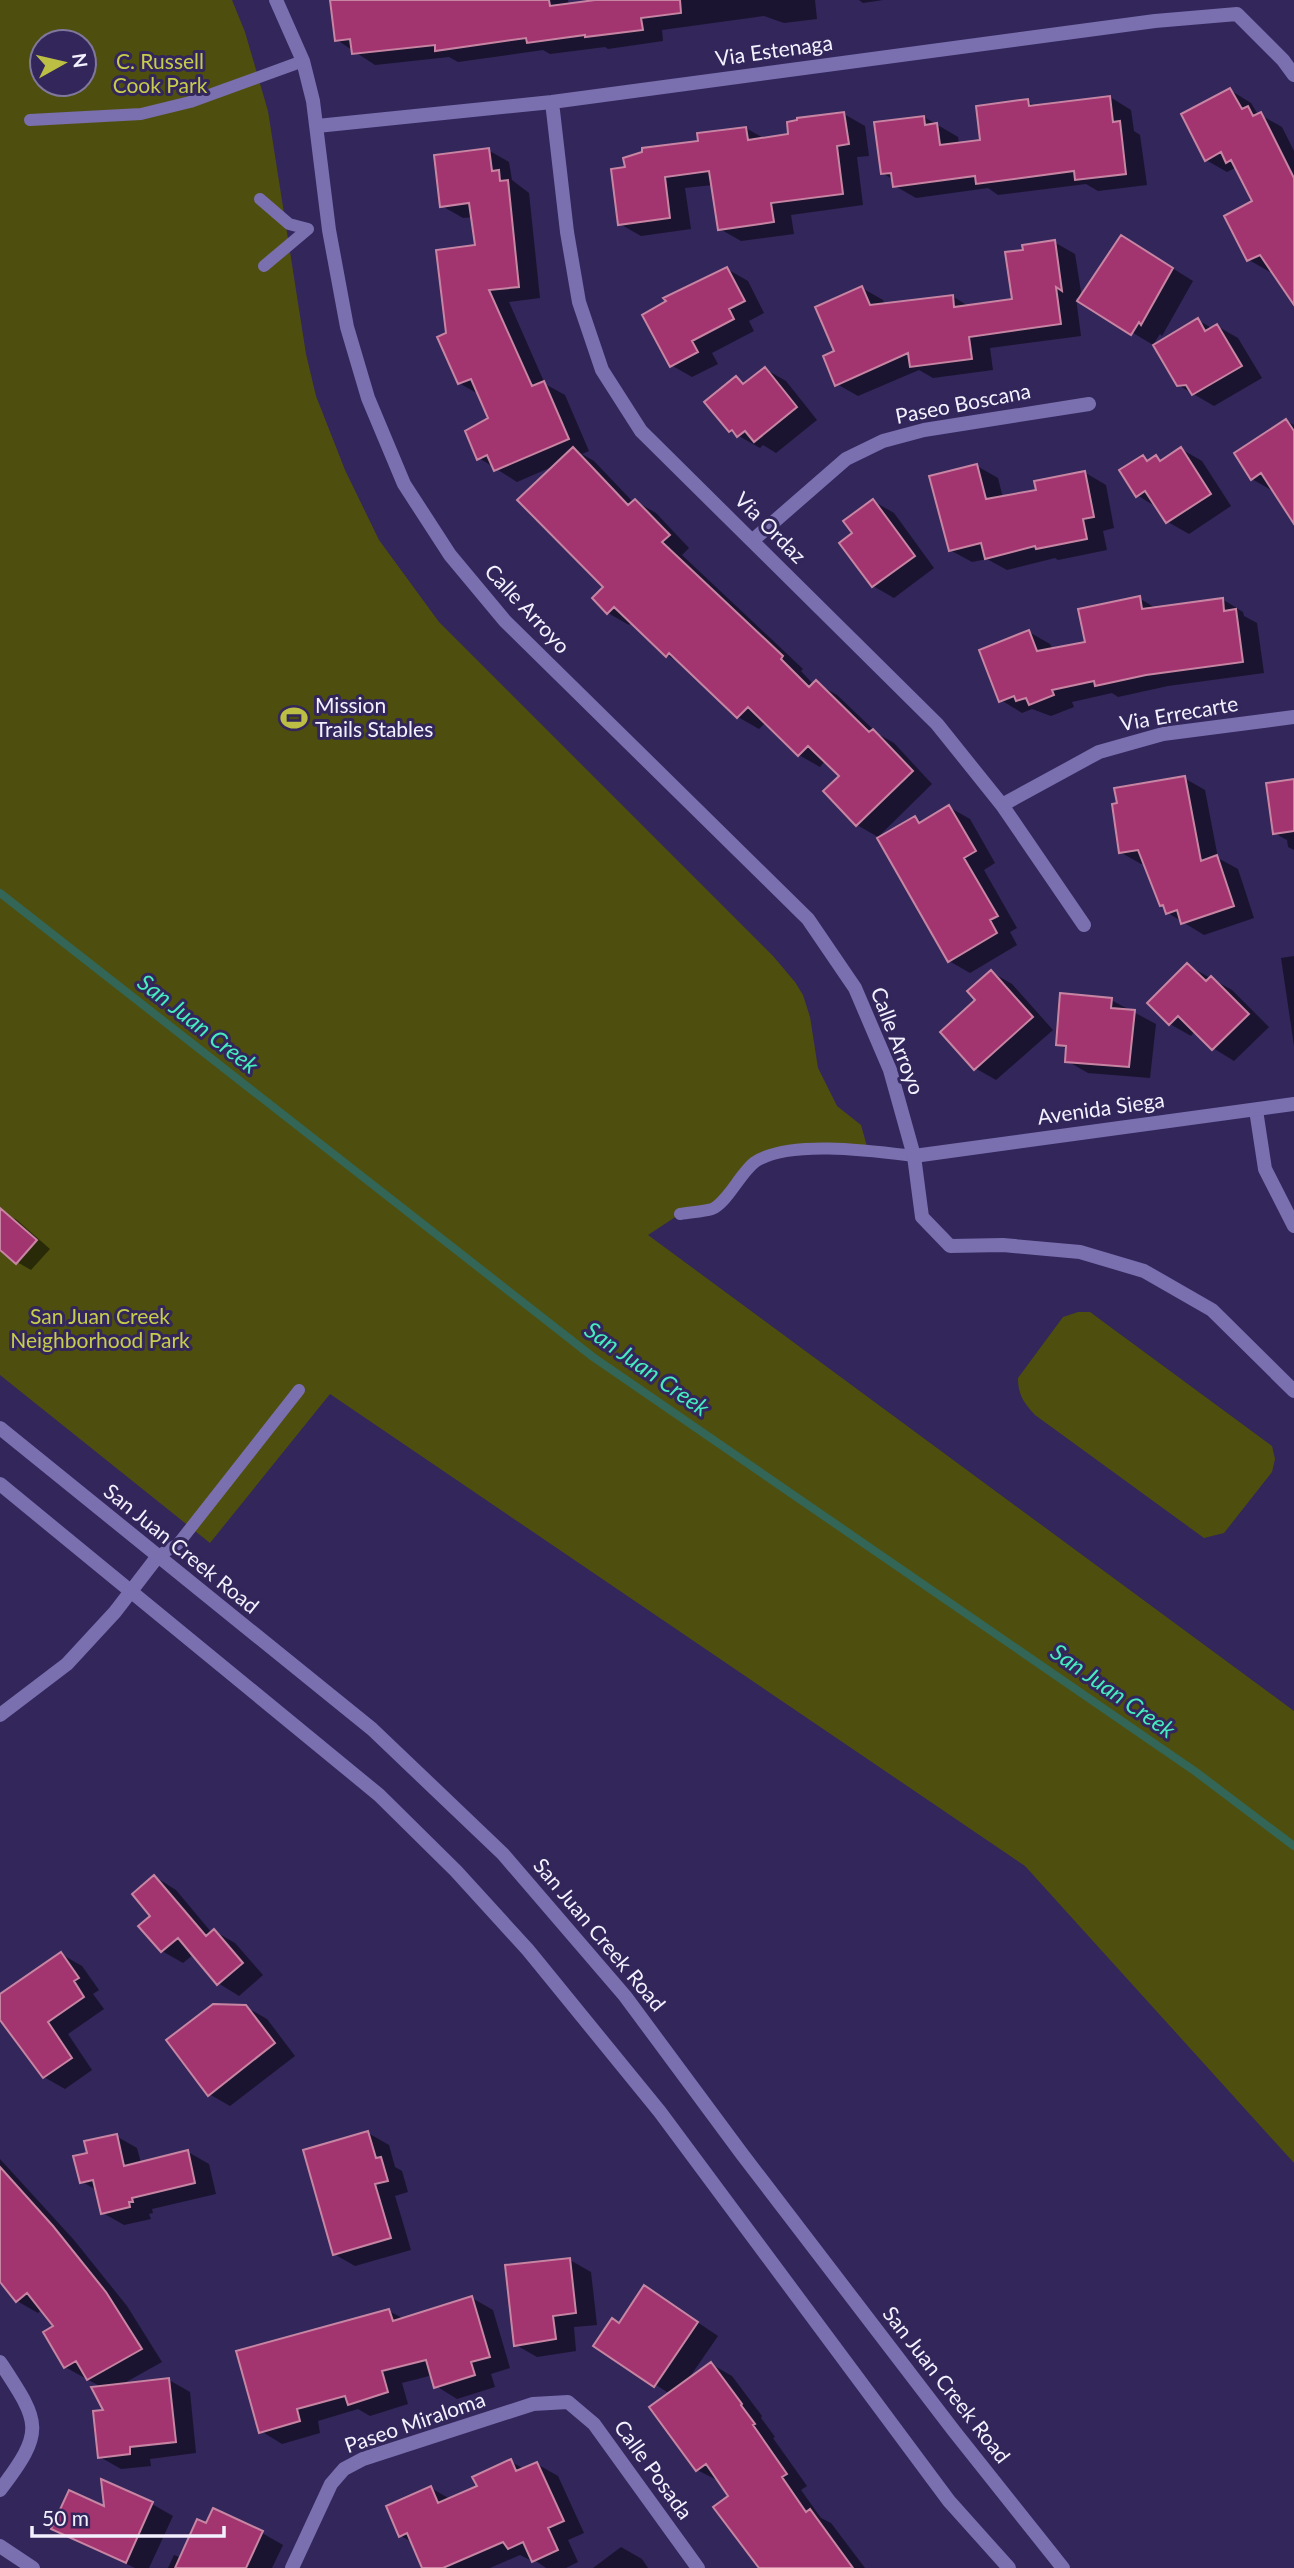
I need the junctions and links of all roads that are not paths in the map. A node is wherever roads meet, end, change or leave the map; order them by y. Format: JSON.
{"nodes":[{"id":1,"x":276,"y":0,"type":"edge"},
{"id":2,"x":303,"y":61,"type":"junction"},
{"id":3,"x":1294,"y":75,"type":"edge"},
{"id":4,"x":552,"y":102,"type":"junction"},
{"id":5,"x":30,"y":120,"type":"dead end"},
{"id":6,"x":317,"y":127,"type":"junction"},
{"id":7,"x":260,"y":199,"type":"dead end"},
{"id":8,"x":308,"y":229,"type":"junction"},
{"id":9,"x":329,"y":230,"type":"junction"},
{"id":10,"x":264,"y":266,"type":"dead end"},
{"id":11,"x":1089,"y":404,"type":"dead end"},
{"id":12,"x":753,"y":540,"type":"junction"},
{"id":13,"x":1294,"y":717,"type":"edge"},
{"id":14,"x":1002,"y":805,"type":"junction"},
{"id":15,"x":1084,"y":926,"type":"dead end"},
{"id":16,"x":1294,"y":1104,"type":"edge"},
{"id":17,"x":1256,"y":1110,"type":"junction"},
{"id":18,"x":914,"y":1156,"type":"junction"},
{"id":19,"x":680,"y":1214,"type":"dead end"},
{"id":20,"x":1294,"y":1226,"type":"edge"},
{"id":21,"x":299,"y":1390,"type":"dead end"},
{"id":22,"x":1294,"y":1391,"type":"edge"},
{"id":23,"x":0,"y":1428,"type":"edge"},
{"id":24,"x":0,"y":1484,"type":"edge"},
{"id":25,"x":158,"y":1556,"type":"junction"},
{"id":26,"x":131,"y":1589,"type":"junction"},
{"id":27,"x":0,"y":1715,"type":"edge"},
{"id":28,"x":0,"y":2362,"type":"edge"},
{"id":29,"x":568,"y":2402,"type":"joint"},
{"id":30,"x":0,"y":2490,"type":"edge"},
{"id":31,"x":0,"y":2546,"type":"edge"},
{"id":32,"x":33,"y":2568,"type":"edge"},
{"id":33,"x":292,"y":2568,"type":"edge"},
{"id":34,"x":698,"y":2568,"type":"edge"},
{"id":35,"x":1009,"y":2568,"type":"edge"},
{"id":36,"x":1063,"y":2568,"type":"edge"}],
"edges":[{"from":1,"to":2,"type":"street","name":"Calle Arroyo"},
{"from":2,"to":5,"type":"lane"},
{"from":2,"to":6,"type":"street","name":"Calle Arroyo"},
{"from":3,"to":4,"type":"street","name":"Via Estenaga"},
{"from":4,"to":6,"type":"street","name":"Via Estenaga"},
{"from":4,"to":12,"type":"street","name":"Via Ordaz"},
{"from":6,"to":9,"type":"street","name":"Calle Arroyo"},
{"from":7,"to":8,"type":"lane"},
{"from":8,"to":9,"type":"lane"},
{"from":8,"to":10,"type":"lane"},
{"from":9,"to":18,"type":"street","name":"Calle Arroyo"},
{"from":11,"to":12,"type":"street","name":"Paseo Boscana"},
{"from":12,"to":14,"type":"street","name":"Via Ordaz"},
{"from":13,"to":14,"type":"street","name":"Via Errecarte"},
{"from":14,"to":15,"type":"street","name":"Via Ordaz"},
{"from":16,"to":17,"type":"street","name":"Avenida Siega"},
{"from":17,"to":18,"type":"street","name":"Avenida Siega"},
{"from":17,"to":20,"type":"street"},
{"from":18,"to":19,"type":"lane"},
{"from":18,"to":22,"type":"street","name":"Calle Arroyo"},
{"from":21,"to":25,"type":"lane"},
{"from":23,"to":25,"type":"street","name":"San Juan Creek Road"},
{"from":24,"to":26,"type":"street"},
{"from":25,"to":26,"type":"street"},
{"from":25,"to":36,"type":"street","name":"San Juan Creek Road"},
{"from":26,"to":27,"type":"street"},
{"from":26,"to":35,"type":"street"},
{"from":28,"to":30,"type":"street"},
{"from":29,"to":33,"type":"street","name":"Paseo Miraloma"},
{"from":29,"to":34,"type":"street","name":"Calle Posada"},
{"from":31,"to":32,"type":"street"}]}
